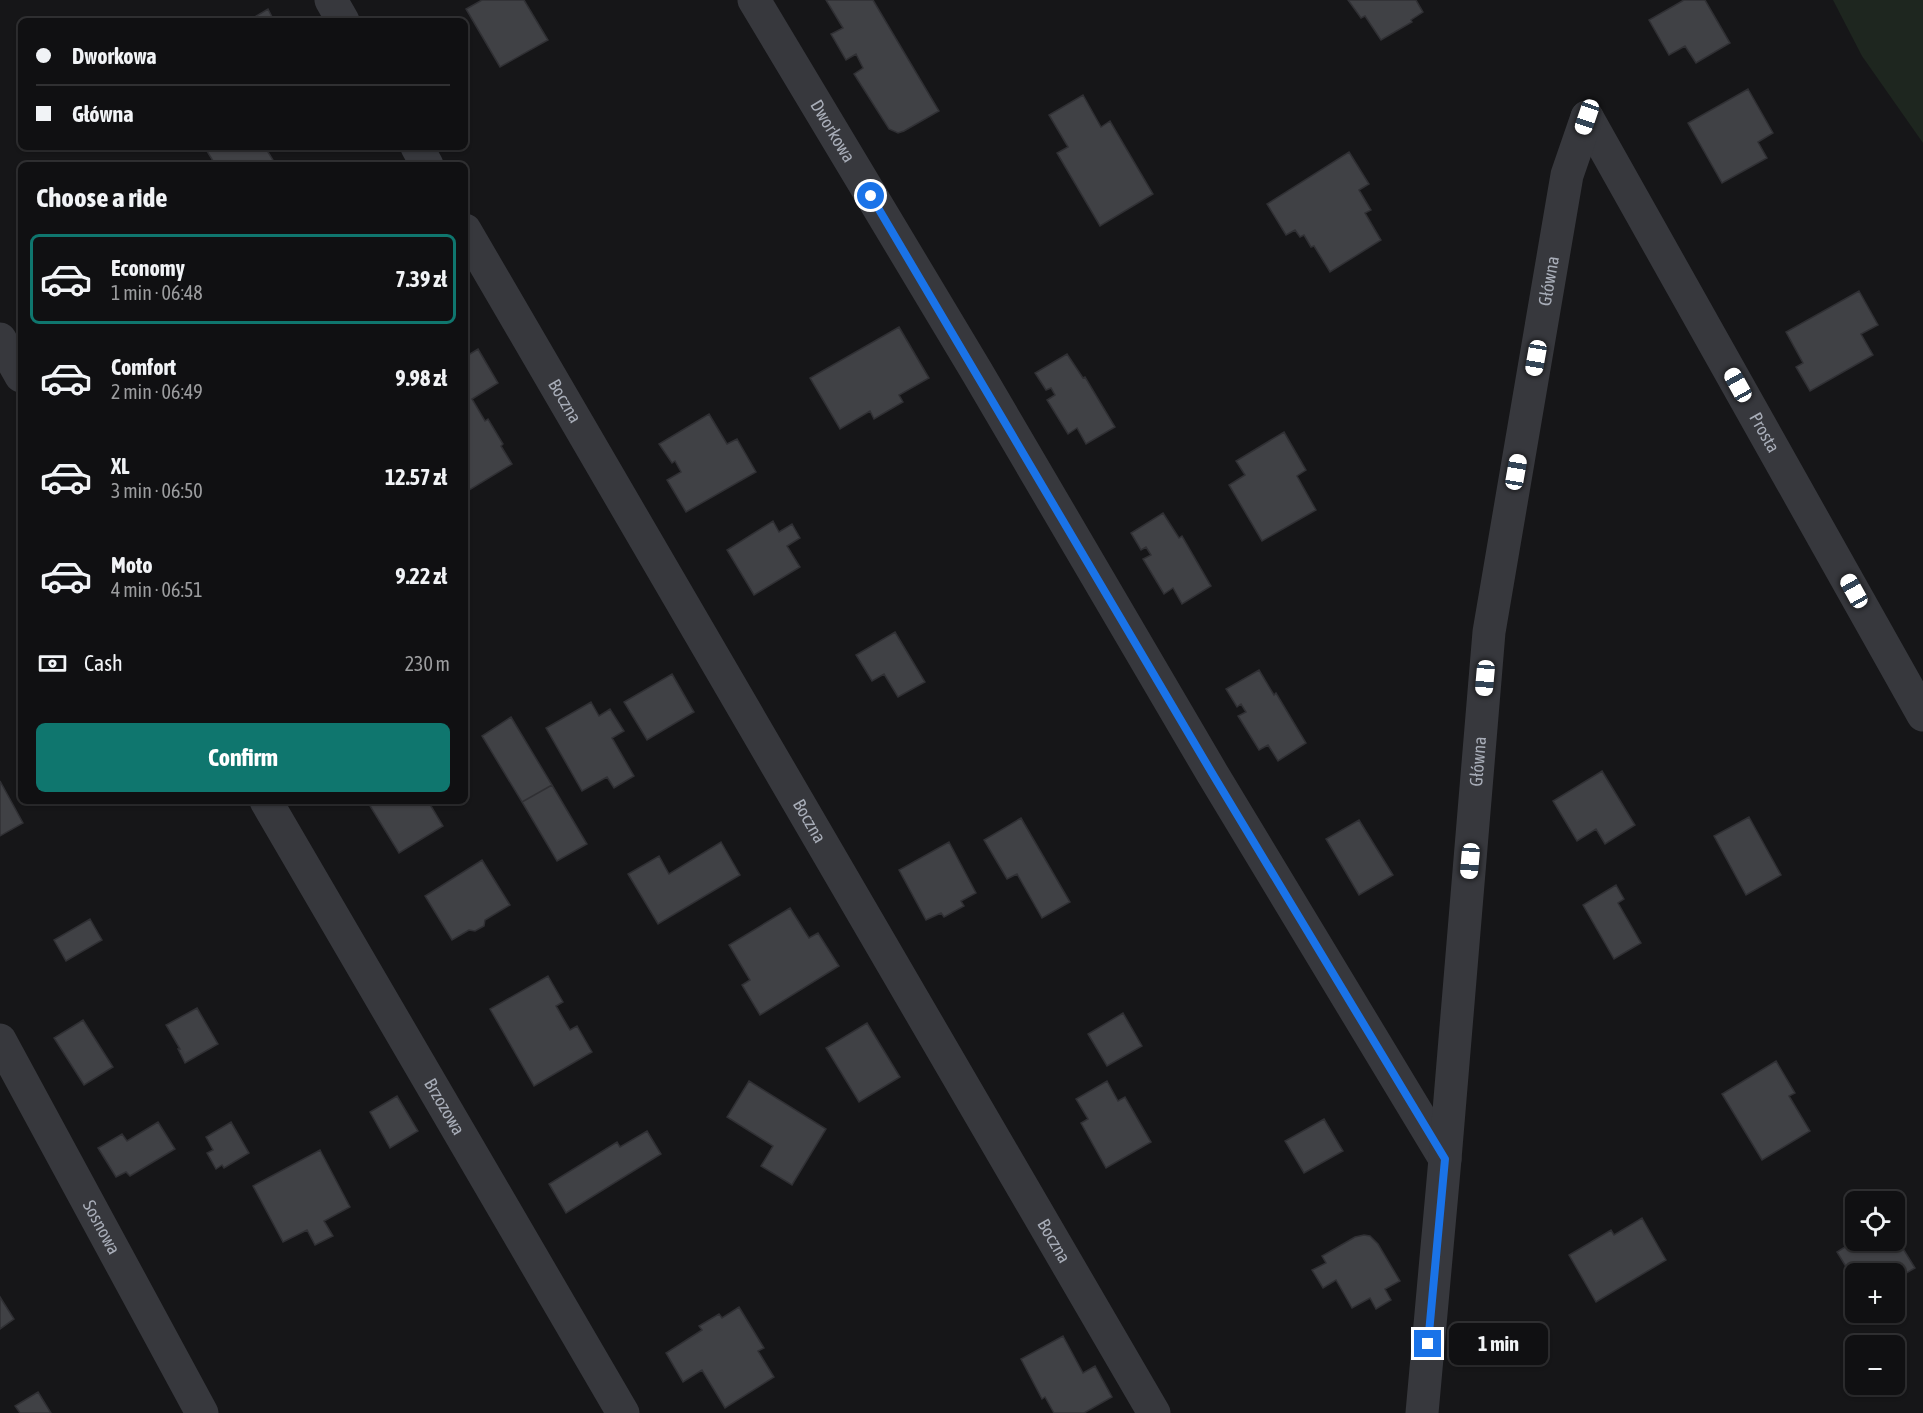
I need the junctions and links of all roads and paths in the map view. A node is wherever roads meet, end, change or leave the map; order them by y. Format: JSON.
{"nodes":[{"id":1,"x":331,"y":0,"type":"edge"},
{"id":2,"x":754,"y":0,"type":"edge"},
{"id":3,"x":341,"y":18,"type":"edge"},
{"id":4,"x":1587,"y":117,"type":"joint"},
{"id":5,"x":468,"y":235,"type":"edge"},
{"id":6,"x":0,"y":339,"type":"edge"},
{"id":7,"x":18,"y":370,"type":"edge"},
{"id":8,"x":1923,"y":715,"type":"edge"},
{"id":9,"x":268,"y":804,"type":"edge"},
{"id":10,"x":0,"y":1040,"type":"edge"},
{"id":11,"x":1445,"y":1159,"type":"junction"},
{"id":12,"x":202,"y":1413,"type":"edge"},
{"id":13,"x":623,"y":1413,"type":"edge"},
{"id":14,"x":1154,"y":1413,"type":"edge"},
{"id":15,"x":1422,"y":1413,"type":"edge"}],
"edges":[{"from":1,"to":3,"type":"street"},
{"from":2,"to":11,"type":"street","name":"Dworkowa"},
{"from":4,"to":8,"type":"street","name":"Prosta"},
{"from":4,"to":11,"type":"street","name":"Główna"},
{"from":5,"to":14,"type":"street","name":"Boczna"},
{"from":6,"to":7,"type":"street"},
{"from":9,"to":13,"type":"street","name":"Brzozowa"},
{"from":10,"to":12,"type":"street","name":"Sosnowa"},
{"from":11,"to":15,"type":"street","name":"Główna"}]}
